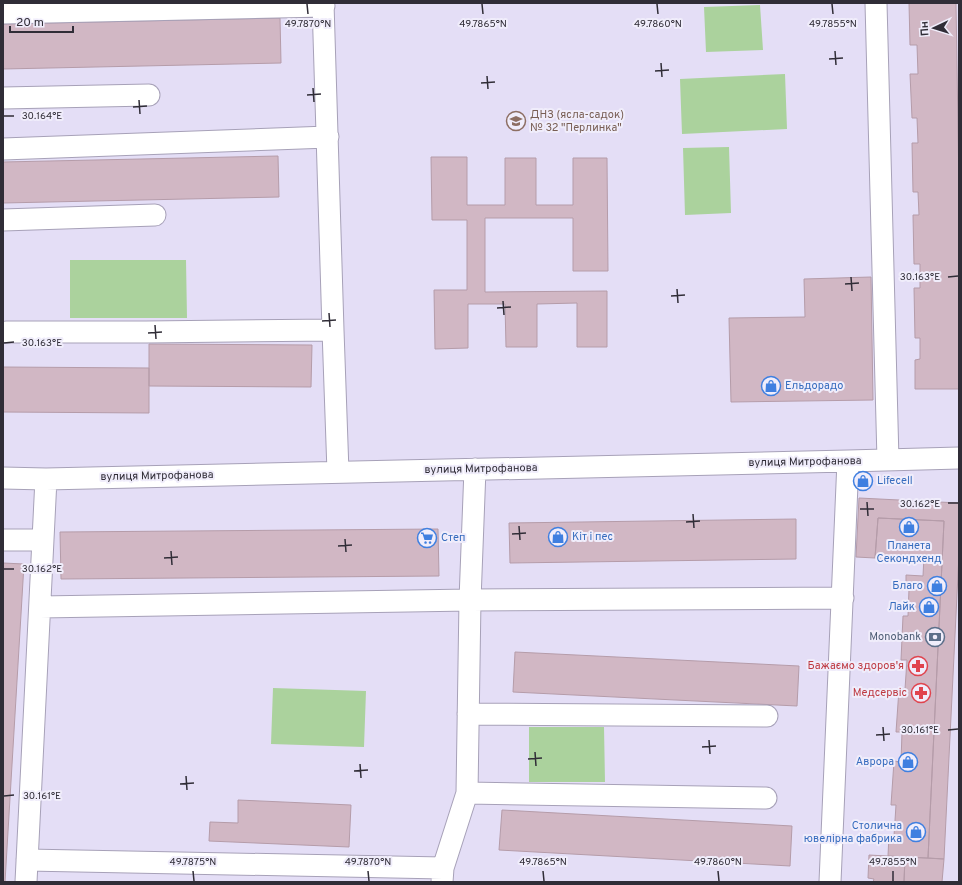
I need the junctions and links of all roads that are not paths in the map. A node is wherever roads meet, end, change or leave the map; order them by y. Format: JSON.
{"nodes":[{"id":1,"x":876,"y":3,"type":"edge"},
{"id":2,"x":324,"y":4,"type":"edge"},
{"id":3,"x":124,"y":7,"type":"edge"},
{"id":4,"x":3,"y":13,"type":"edge"},
{"id":5,"x":149,"y":95,"type":"dead end"},
{"id":6,"x":3,"y":98,"type":"edge"},
{"id":7,"x":328,"y":137,"type":"junction"},
{"id":8,"x":3,"y":149,"type":"edge"},
{"id":9,"x":154,"y":215,"type":"dead end"},
{"id":10,"x":3,"y":220,"type":"edge"},
{"id":11,"x":333,"y":330,"type":"junction"},
{"id":12,"x":6,"y":332,"type":"dead end"},
{"id":13,"x":959,"y":458,"type":"edge"},
{"id":14,"x":888,"y":460,"type":"junction"},
{"id":15,"x":848,"y":461,"type":"junction"},
{"id":16,"x":475,"y":469,"type":"junction"},
{"id":17,"x":338,"y":472,"type":"junction"},
{"id":18,"x":3,"y":478,"type":"edge"},
{"id":19,"x":46,"y":479,"type":"junction"},
{"id":20,"x":3,"y":540,"type":"edge"},
{"id":21,"x":43,"y":540,"type":"junction"},
{"id":22,"x":843,"y":598,"type":"junction"},
{"id":23,"x":470,"y":600,"type":"junction"},
{"id":24,"x":40,"y":607,"type":"junction"},
{"id":25,"x":468,"y":714,"type":"junction"},
{"id":26,"x":767,"y":716,"type":"dead end"},
{"id":27,"x":467,"y":793,"type":"junction"},
{"id":28,"x":766,"y":798,"type":"dead end"},
{"id":29,"x":27,"y":860,"type":"junction"},
{"id":30,"x":443,"y":875,"type":"edge"},
{"id":31,"x":26,"y":882,"type":"edge"},
{"id":32,"x":831,"y":882,"type":"edge"}],
"edges":[{"from":1,"to":14,"type":"street"},
{"from":2,"to":3,"type":"street"},
{"from":2,"to":7,"type":"street"},
{"from":3,"to":4,"type":"street"},
{"from":5,"to":6,"type":"street"},
{"from":7,"to":8,"type":"street"},
{"from":7,"to":11,"type":"street"},
{"from":9,"to":10,"type":"street"},
{"from":11,"to":12,"type":"street"},
{"from":11,"to":17,"type":"street"},
{"from":13,"to":14,"type":"street","name":"вулиця Митрофанова"},
{"from":14,"to":15,"type":"street","name":"вулиця Митрофанова"},
{"from":15,"to":16,"type":"street","name":"вулиця Митрофанова"},
{"from":15,"to":22,"type":"street"},
{"from":16,"to":17,"type":"street","name":"вулиця Митрофанова"},
{"from":16,"to":23,"type":"street"},
{"from":17,"to":19,"type":"street","name":"вулиця Митрофанова"},
{"from":18,"to":19,"type":"street","name":"вулиця Митрофанова"},
{"from":19,"to":21,"type":"street"},
{"from":20,"to":21,"type":"street"},
{"from":21,"to":24,"type":"street"},
{"from":22,"to":23,"type":"street"},
{"from":22,"to":32,"type":"street"},
{"from":23,"to":24,"type":"street"},
{"from":23,"to":25,"type":"street"},
{"from":24,"to":29,"type":"street"},
{"from":25,"to":26,"type":"street"},
{"from":25,"to":27,"type":"street"},
{"from":27,"to":28,"type":"street"},
{"from":27,"to":30,"type":"street"},
{"from":29,"to":30,"type":"street"},
{"from":29,"to":31,"type":"street"}]}
